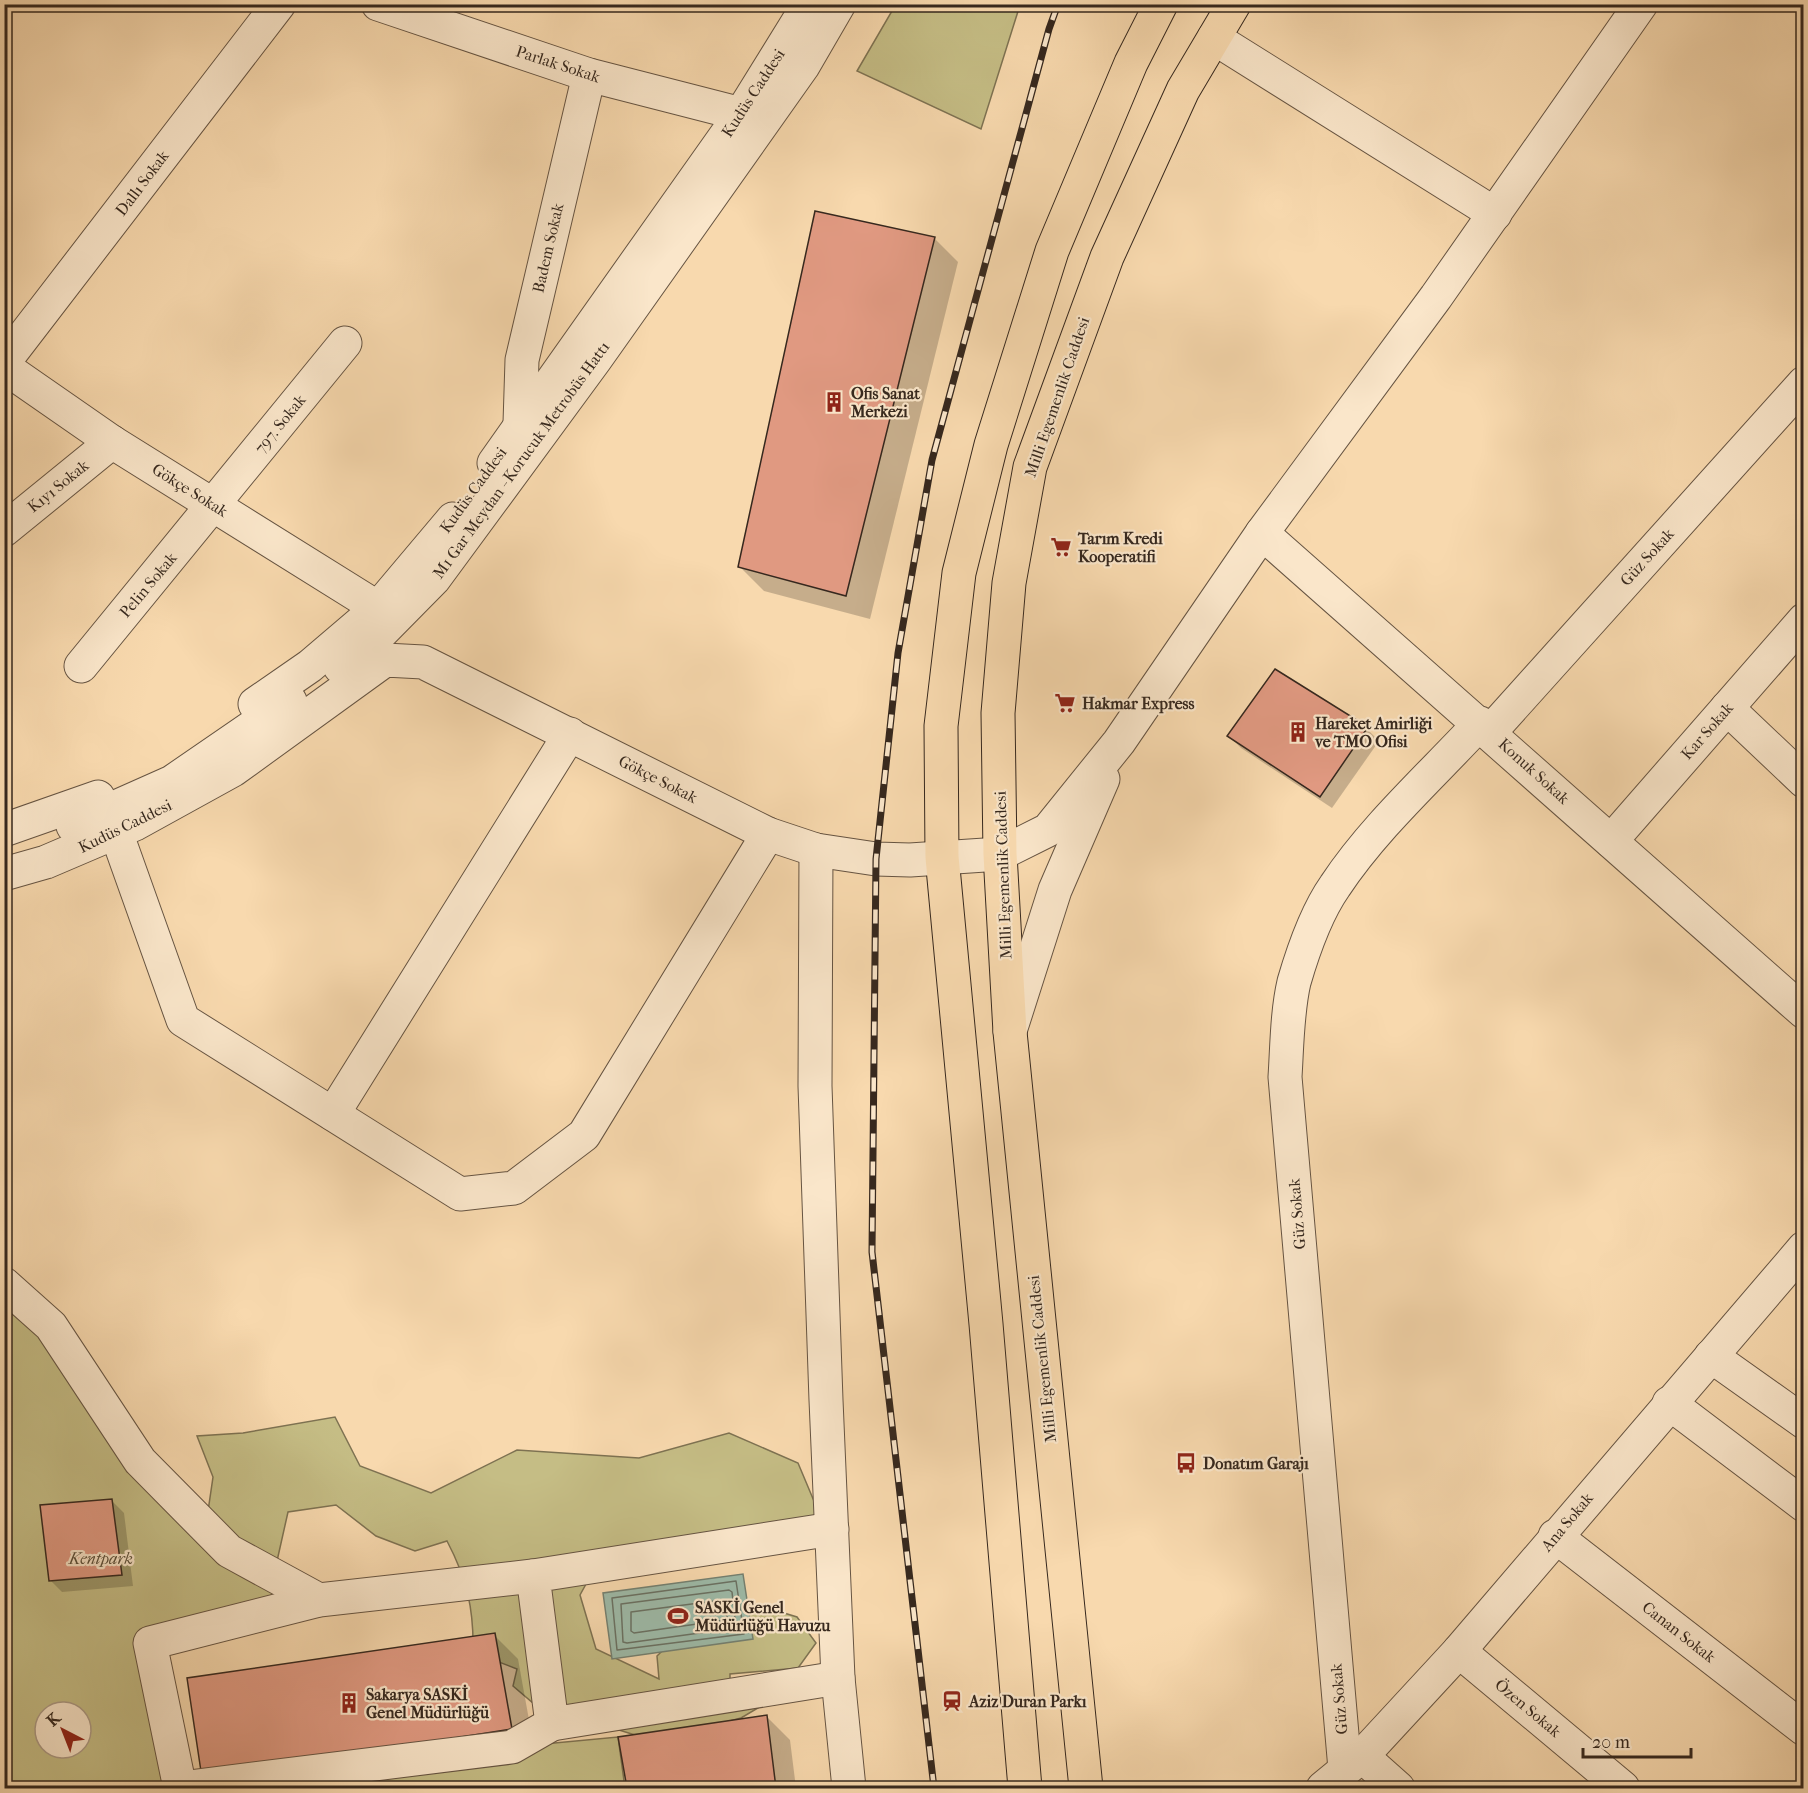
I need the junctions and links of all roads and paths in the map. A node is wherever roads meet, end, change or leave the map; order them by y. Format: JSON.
{"nodes":[{"id":1,"x":279,"y":4,"type":"edge"},
{"id":2,"x":378,"y":4,"type":"edge"},
{"id":3,"x":808,"y":4,"type":"edge"},
{"id":4,"x":839,"y":4,"type":"edge"},
{"id":5,"x":1161,"y":4,"type":"edge"},
{"id":6,"x":1234,"y":4,"type":"edge"},
{"id":7,"x":1641,"y":4,"type":"edge"},
{"id":8,"x":452,"y":15,"type":"edge"},
{"id":9,"x":1214,"y":38,"type":"junction"},
{"id":10,"x":589,"y":75,"type":"junction"},
{"id":11,"x":741,"y":114,"type":"junction"},
{"id":12,"x":1495,"y":214,"type":"junction"},
{"id":13,"x":345,"y":343,"type":"dead end"},
{"id":14,"x":4,"y":362,"type":"edge"},
{"id":15,"x":4,"y":367,"type":"edge"},
{"id":16,"x":1803,"y":383,"type":"edge"},
{"id":17,"x":520,"y":423,"type":"junction"},
{"id":18,"x":112,"y":442,"type":"junction"},
{"id":19,"x":214,"y":505,"type":"junction"},
{"id":20,"x":4,"y":530,"type":"edge"},
{"id":21,"x":1263,"y":533,"type":"junction"},
{"id":22,"x":378,"y":608,"type":"junction"},
{"id":23,"x":1803,"y":620,"type":"edge"},
{"id":24,"x":385,"y":660,"type":"joint"},
{"id":25,"x":81,"y":666,"type":"dead end"},
{"id":26,"x":1727,"y":708,"type":"junction"},
{"id":27,"x":1485,"y":728,"type":"junction"},
{"id":28,"x":570,"y":734,"type":"junction"},
{"id":29,"x":1119,"y":742,"type":"junction"},
{"id":30,"x":1803,"y":780,"type":"edge"},
{"id":31,"x":4,"y":830,"type":"edge"},
{"id":32,"x":116,"y":832,"type":"junction"},
{"id":33,"x":768,"y":834,"type":"junction"},
{"id":34,"x":1611,"y":841,"type":"junction"},
{"id":35,"x":816,"y":850,"type":"junction"},
{"id":36,"x":4,"y":854,"type":"edge"},
{"id":37,"x":1000,"y":854,"type":"junction"},
{"id":38,"x":942,"y":857,"type":"junction"},
{"id":39,"x":4,"y":874,"type":"edge"},
{"id":40,"x":1803,"y":1012,"type":"edge"},
{"id":41,"x":1010,"y":1032,"type":"junction"},
{"id":42,"x":333,"y":1114,"type":"junction"},
{"id":43,"x":1803,"y":1248,"type":"edge"},
{"id":44,"x":4,"y":1284,"type":"edge"},
{"id":45,"x":1711,"y":1356,"type":"junction"},
{"id":46,"x":1669,"y":1403,"type":"junction"},
{"id":47,"x":1803,"y":1422,"type":"edge"},
{"id":48,"x":1803,"y":1505,"type":"edge"},
{"id":49,"x":832,"y":1529,"type":"junction"},
{"id":50,"x":1555,"y":1536,"type":"junction"},
{"id":51,"x":533,"y":1576,"type":"junction"},
{"id":52,"x":319,"y":1600,"type":"junction"},
{"id":53,"x":1459,"y":1651,"type":"junction"},
{"id":54,"x":838,"y":1678,"type":"junction"},
{"id":55,"x":552,"y":1724,"type":"junction"},
{"id":56,"x":1803,"y":1729,"type":"edge"},
{"id":57,"x":1343,"y":1771,"type":"edge"},
{"id":58,"x":181,"y":1788,"type":"edge"},
{"id":59,"x":849,"y":1788,"type":"edge"},
{"id":60,"x":1025,"y":1788,"type":"edge"},
{"id":61,"x":1086,"y":1788,"type":"edge"},
{"id":62,"x":1398,"y":1788,"type":"edge"},
{"id":63,"x":1623,"y":1788,"type":"edge"}],
"edges":[{"from":1,"to":14,"type":"street","name":"Dallı Sokak"},
{"from":2,"to":8,"type":"street","name":"Parlak Sokak"},
{"from":3,"to":11,"type":"street","name":"Kudüs Caddesi"},
{"from":4,"to":36,"type":"street","name":"M1 Gar Meydan - Korucuk Metrobüs Hattı"},
{"from":5,"to":38,"type":"main road"},
{"from":6,"to":9,"type":"main road","name":"Milli Egemenlik Caddesi"},
{"from":7,"to":12,"type":"street"},
{"from":8,"to":10,"type":"street","name":"Parlak Sokak"},
{"from":9,"to":12,"type":"street"},
{"from":9,"to":37,"type":"main road","name":"Milli Egemenlik Caddesi"},
{"from":10,"to":11,"type":"street","name":"Parlak Sokak"},
{"from":10,"to":17,"type":"street","name":"Badem Sokak"},
{"from":11,"to":17,"type":"street","name":"Kudüs Caddesi"},
{"from":12,"to":21,"type":"street"},
{"from":13,"to":19,"type":"street","name":"797. Sokak"},
{"from":15,"to":18,"type":"street","name":"Gökçe Sokak"},
{"from":16,"to":27,"type":"street","name":"Güz Sokak"},
{"from":17,"to":22,"type":"street","name":"Kudüs Caddesi"},
{"from":18,"to":19,"type":"street","name":"Gökçe Sokak"},
{"from":18,"to":20,"type":"street","name":"Kıyı Sokak"},
{"from":19,"to":22,"type":"street","name":"Gökçe Sokak"},
{"from":19,"to":25,"type":"street","name":"Pelin Sokak"},
{"from":21,"to":27,"type":"street","name":"Konuk Sokak"},
{"from":21,"to":29,"type":"street"},
{"from":22,"to":31,"type":"street","name":"Kudüs Caddesi"},
{"from":23,"to":26,"type":"street","name":"Kar Sokak"},
{"from":24,"to":28,"type":"street","name":"Gökçe Sokak"},
{"from":24,"to":32,"type":"street","name":"Kudüs Caddesi"},
{"from":26,"to":30,"type":"street"},
{"from":26,"to":34,"type":"street","name":"Kar Sokak"},
{"from":27,"to":34,"type":"street","name":"Konuk Sokak"},
{"from":27,"to":57,"type":"street","name":"Güz Sokak"},
{"from":28,"to":33,"type":"street","name":"Gökçe Sokak"},
{"from":28,"to":42,"type":"street"},
{"from":29,"to":37,"type":"street"},
{"from":29,"to":41,"type":"street"},
{"from":32,"to":39,"type":"street","name":"Kudüs Caddesi"},
{"from":32,"to":42,"type":"street"},
{"from":33,"to":35,"type":"street","name":"Gökçe Sokak"},
{"from":33,"to":42,"type":"street"},
{"from":34,"to":40,"type":"street","name":"Konuk Sokak"},
{"from":35,"to":38,"type":"street","name":"Gökçe Sokak"},
{"from":35,"to":49,"type":"street"},
{"from":37,"to":38,"type":"street","name":"Gökçe Sokak"},
{"from":37,"to":41,"type":"main road","name":"Milli Egemenlik Caddesi"},
{"from":38,"to":60,"type":"main road"},
{"from":41,"to":61,"type":"main road","name":"Milli Egemenlik Caddesi"},
{"from":43,"to":45,"type":"street","name":"Ana Sokak"},
{"from":44,"to":52,"type":"street"},
{"from":45,"to":46,"type":"street","name":"Ana Sokak"},
{"from":45,"to":47,"type":"street"},
{"from":46,"to":48,"type":"street"},
{"from":46,"to":50,"type":"street","name":"Ana Sokak"},
{"from":49,"to":51,"type":"street"},
{"from":49,"to":54,"type":"street"},
{"from":50,"to":53,"type":"street","name":"Ana Sokak"},
{"from":50,"to":56,"type":"street","name":"Canan Sokak"},
{"from":51,"to":52,"type":"street"},
{"from":51,"to":55,"type":"street"},
{"from":52,"to":58,"type":"street"},
{"from":53,"to":57,"type":"street","name":"Ana Sokak"},
{"from":53,"to":63,"type":"street","name":"Özen Sokak"},
{"from":54,"to":55,"type":"street"},
{"from":54,"to":59,"type":"street"},
{"from":55,"to":58,"type":"street"},
{"from":57,"to":62,"type":"street"}]}
